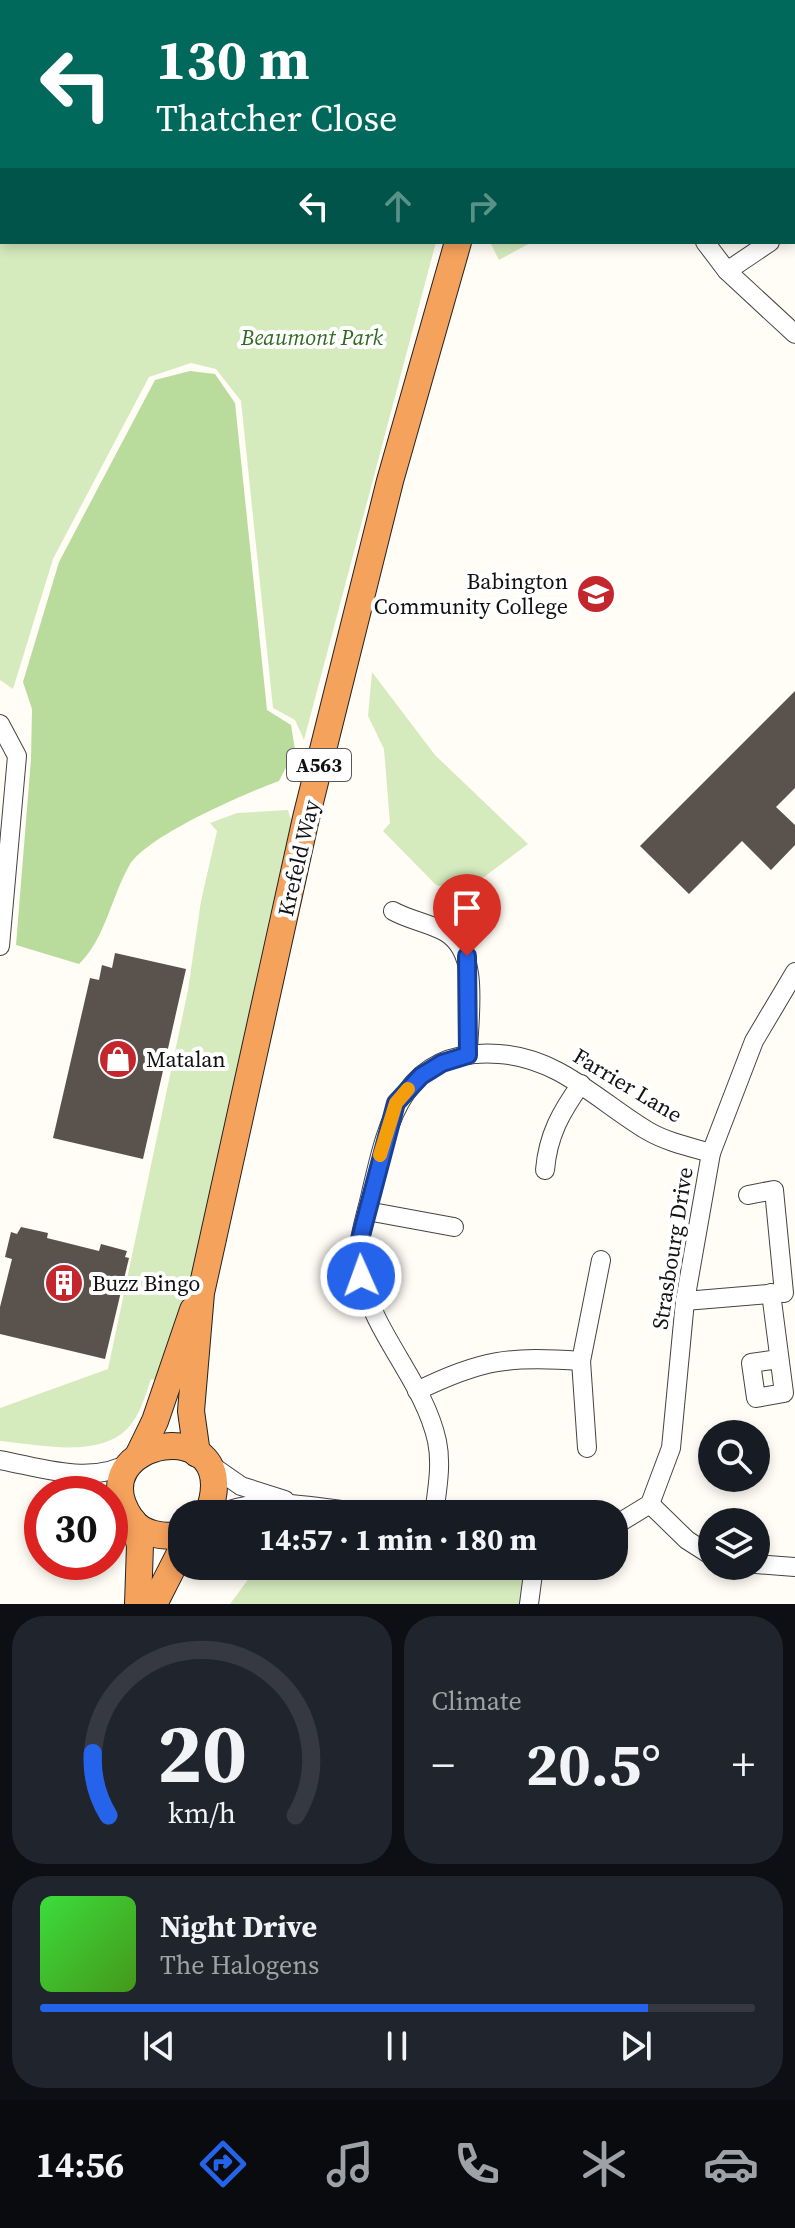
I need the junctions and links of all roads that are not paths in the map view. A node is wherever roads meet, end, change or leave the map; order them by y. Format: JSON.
{"nodes":[{"id":1,"x":457,"y":244,"type":"edge"},
{"id":2,"x":707,"y":244,"type":"edge"},
{"id":3,"x":767,"y":244,"type":"edge"},
{"id":4,"x":727,"y":271,"type":"junction"},
{"id":5,"x":795,"y":334,"type":"edge"},
{"id":6,"x":0,"y":724,"type":"edge"},
{"id":7,"x":393,"y":911,"type":"dead end"},
{"id":8,"x":0,"y":946,"type":"edge"},
{"id":9,"x":795,"y":972,"type":"edge"},
{"id":10,"x":468,"y":1055,"type":"junction"},
{"id":11,"x":581,"y":1084,"type":"junction"},
{"id":12,"x":711,"y":1153,"type":"junction"},
{"id":13,"x":545,"y":1170,"type":"dead end"},
{"id":14,"x":748,"y":1195,"type":"dead end"},
{"id":15,"x":367,"y":1211,"type":"junction"},
{"id":16,"x":454,"y":1227,"type":"dead end"},
{"id":17,"x":601,"y":1260,"type":"dead end"},
{"id":18,"x":201,"y":1293,"type":"junction"},
{"id":19,"x":783,"y":1293,"type":"edge"},
{"id":20,"x":685,"y":1301,"type":"junction"},
{"id":21,"x":779,"y":1359,"type":"dead end"},
{"id":22,"x":581,"y":1361,"type":"junction"},
{"id":23,"x":417,"y":1391,"type":"junction"},
{"id":24,"x":587,"y":1448,"type":"dead end"},
{"id":25,"x":136,"y":1458,"type":"junction"},
{"id":26,"x":201,"y":1458,"type":"junction"},
{"id":27,"x":0,"y":1460,"type":"edge"},
{"id":28,"x":70,"y":1475,"type":"joint"},
{"id":29,"x":126,"y":1476,"type":"edge"},
{"id":30,"x":213,"y":1500,"type":"edge"},
{"id":31,"x":283,"y":1500,"type":"edge"},
{"id":32,"x":436,"y":1500,"type":"edge"},
{"id":33,"x":650,"y":1504,"type":"junction"},
{"id":34,"x":128,"y":1515,"type":"edge"},
{"id":35,"x":628,"y":1517,"type":"edge"},
{"id":36,"x":128,"y":1520,"type":"edge"},
{"id":37,"x":168,"y":1535,"type":"edge"},
{"id":38,"x":698,"y":1547,"type":"edge"},
{"id":39,"x":770,"y":1565,"type":"edge"},
{"id":40,"x":795,"y":1567,"type":"edge"},
{"id":41,"x":168,"y":1576,"type":"edge"},
{"id":42,"x":532,"y":1580,"type":"edge"},
{"id":43,"x":138,"y":1604,"type":"edge"},
{"id":44,"x":154,"y":1604,"type":"edge"},
{"id":45,"x":529,"y":1604,"type":"edge"}],
"edges":[{"from":1,"to":18,"type":"highway","name":"Krefeld Way","number":"A563"},
{"from":2,"to":4,"type":"street"},
{"from":3,"to":4,"type":"street"},
{"from":4,"to":5,"type":"street"},
{"from":6,"to":8,"type":"street"},
{"from":7,"to":10,"type":"street"},
{"from":9,"to":12,"type":"street","name":"Strasbourg Drive"},
{"from":10,"to":11,"type":"street","name":"Farrier Lane"},
{"from":10,"to":15,"type":"street","name":"Farrier Lane"},
{"from":11,"to":12,"type":"street","name":"Farrier Lane"},
{"from":11,"to":13,"type":"street"},
{"from":12,"to":20,"type":"street","name":"Strasbourg Drive"},
{"from":14,"to":19,"type":"street"},
{"from":15,"to":16,"type":"street"},
{"from":15,"to":23,"type":"street","name":"Farrier Lane"},
{"from":17,"to":22,"type":"street"},
{"from":18,"to":25,"type":"highway","name":"Krefeld Way","number":"A563"},
{"from":18,"to":26,"type":"highway","name":"Krefeld Way","number":"A563"},
{"from":19,"to":20,"type":"street"},
{"from":19,"to":21,"type":"street"},
{"from":20,"to":33,"type":"street","name":"Strasbourg Drive"},
{"from":22,"to":23,"type":"street"},
{"from":22,"to":24,"type":"street"},
{"from":23,"to":32,"type":"street","name":"Farrier Lane"},
{"from":25,"to":26,"type":"highway"},
{"from":25,"to":28,"type":"street"},
{"from":25,"to":29,"type":"highway","name":"Krefeld Way"},
{"from":26,"to":30,"type":"highway","name":"Krefeld Way"},
{"from":26,"to":31,"type":"street"},
{"from":27,"to":28,"type":"street"},
{"from":33,"to":35,"type":"street"},
{"from":33,"to":38,"type":"street"},
{"from":34,"to":37,"type":"highway"},
{"from":36,"to":43,"type":"highway"},
{"from":39,"to":40,"type":"street"},
{"from":41,"to":44,"type":"highway"},
{"from":42,"to":45,"type":"street"}]}
